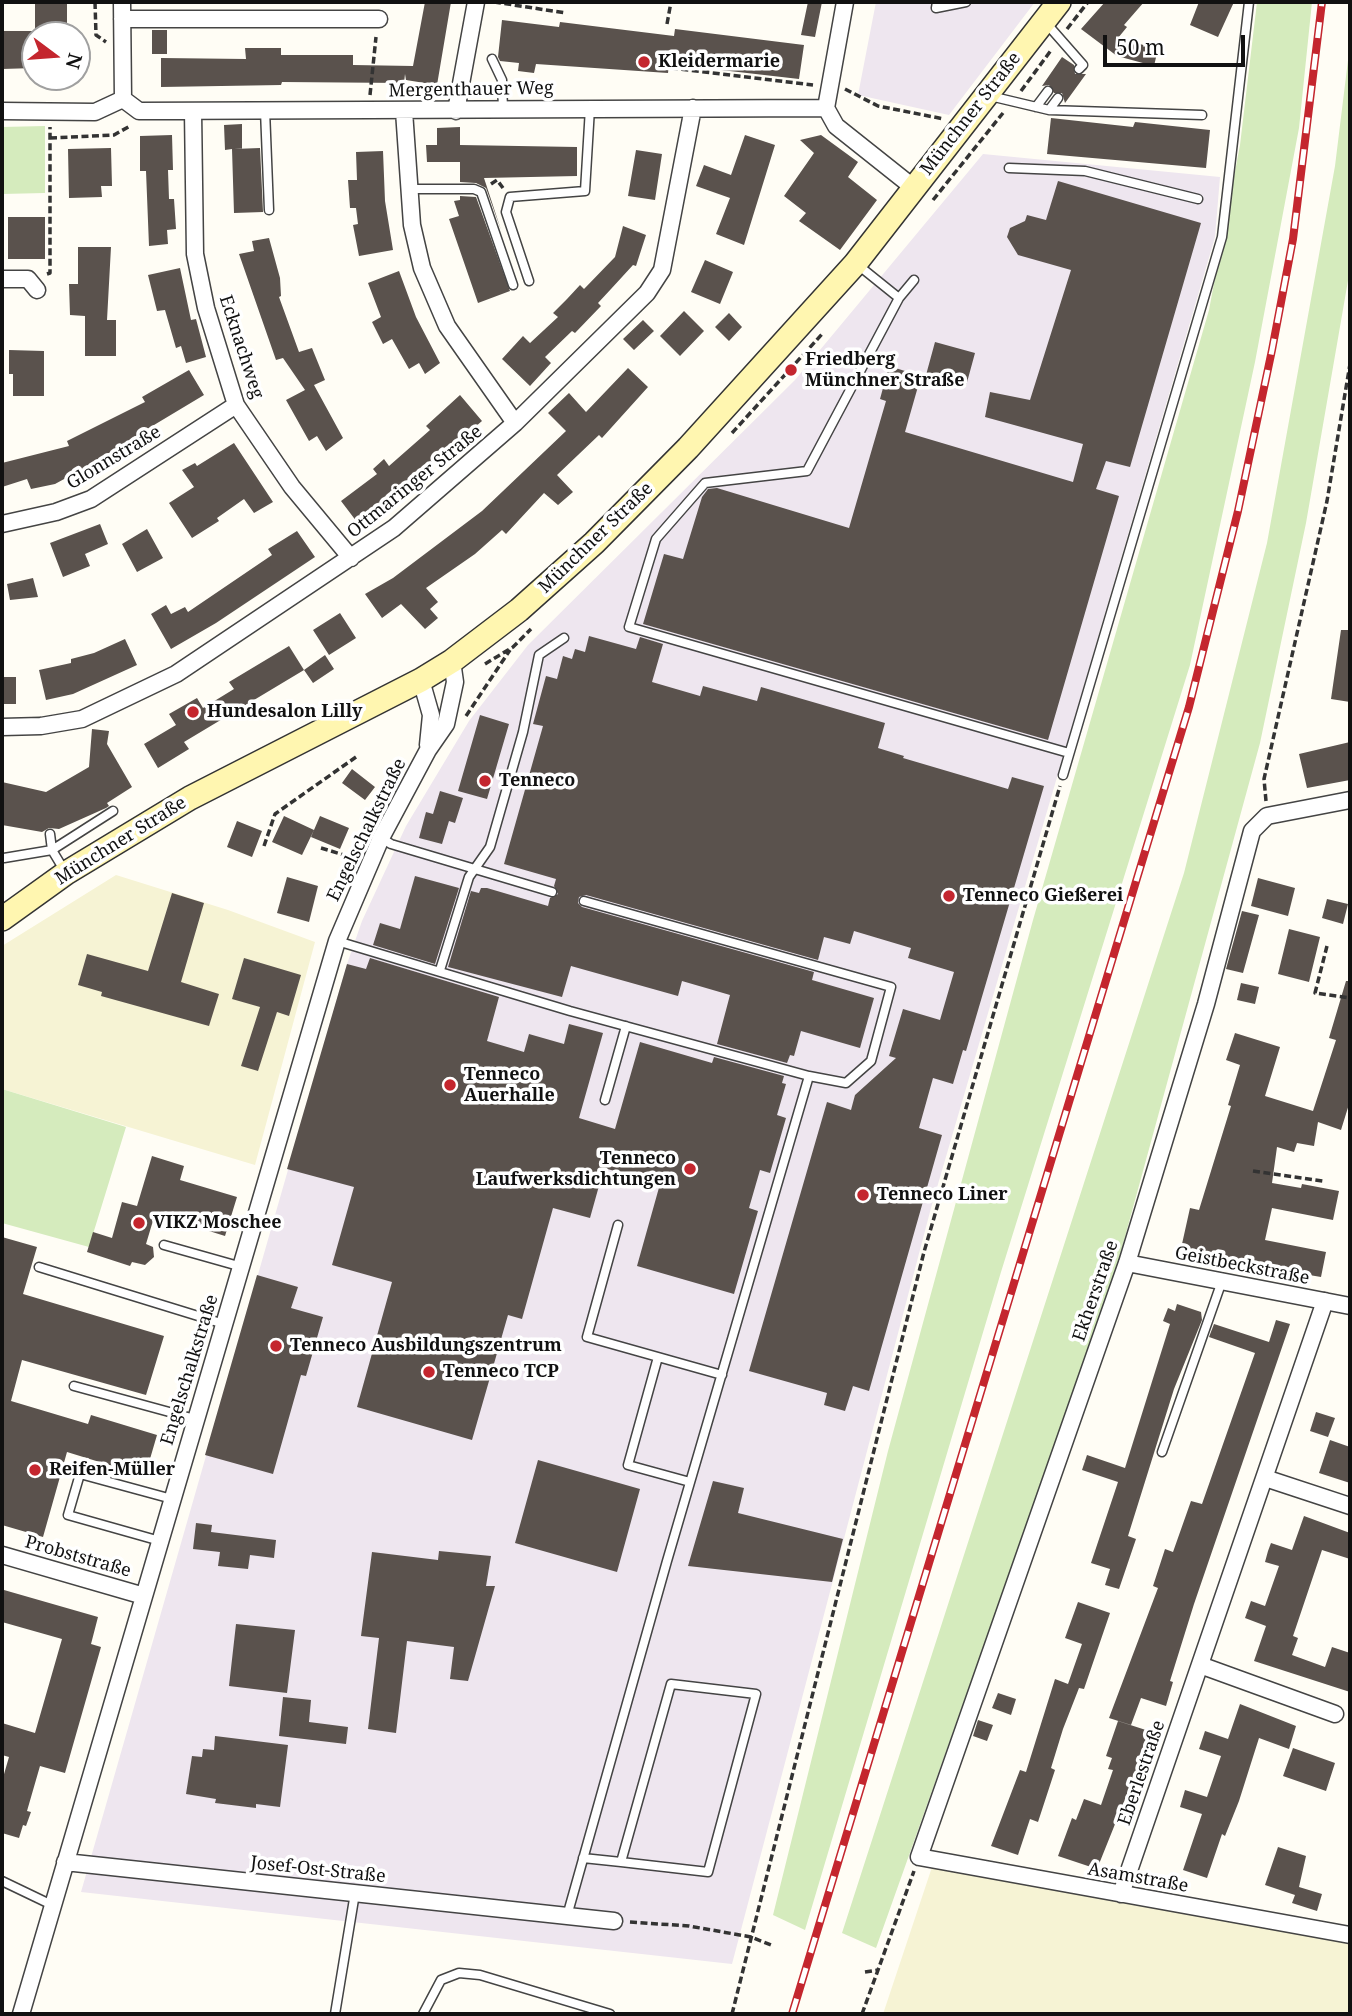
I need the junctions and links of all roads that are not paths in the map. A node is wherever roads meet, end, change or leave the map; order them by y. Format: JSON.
{"nodes":[{"id":1,"x":122,"y":2,"type":"edge"},
{"id":2,"x":476,"y":2,"type":"edge"},
{"id":3,"x":845,"y":2,"type":"edge"},
{"id":4,"x":937,"y":2,"type":"edge"},
{"id":5,"x":966,"y":2,"type":"edge"},
{"id":6,"x":1059,"y":2,"type":"edge"},
{"id":7,"x":1249,"y":2,"type":"edge"},
{"id":8,"x":122,"y":19,"type":"junction"},
{"id":9,"x":379,"y":19,"type":"road end"},
{"id":10,"x":1044,"y":20,"type":"junction"},
{"id":11,"x":492,"y":59,"type":"dead end"},
{"id":12,"x":1079,"y":69,"type":"dead end"},
{"id":13,"x":1048,"y":90,"type":"dead end"},
{"id":14,"x":986,"y":95,"type":"junction"},
{"id":15,"x":1058,"y":98,"type":"dead end"},
{"id":16,"x":123,"y":99,"type":"junction"},
{"id":17,"x":1036,"y":107,"type":"junction"},
{"id":18,"x":590,"y":108,"type":"junction"},
{"id":19,"x":693,"y":108,"type":"junction"},
{"id":20,"x":826,"y":108,"type":"junction"},
{"id":21,"x":265,"y":110,"type":"junction"},
{"id":22,"x":404,"y":110,"type":"junction"},
{"id":23,"x":503,"y":110,"type":"junction"},
{"id":24,"x":1049,"y":110,"type":"junction"},
{"id":25,"x":2,"y":111,"type":"edge"},
{"id":26,"x":193,"y":111,"type":"junction"},
{"id":27,"x":456,"y":111,"type":"junction"},
{"id":28,"x":1202,"y":115,"type":"dead end"},
{"id":29,"x":1009,"y":168,"type":"dead end"},
{"id":30,"x":408,"y":189,"type":"junction"},
{"id":31,"x":922,"y":196,"type":"junction"},
{"id":32,"x":1198,"y":199,"type":"dead end"},
{"id":33,"x":269,"y":209,"type":"dead end"},
{"id":34,"x":855,"y":264,"type":"junction"},
{"id":35,"x":2,"y":279,"type":"edge"},
{"id":36,"x":914,"y":280,"type":"dead end"},
{"id":37,"x":529,"y":281,"type":"dead end"},
{"id":38,"x":32,"y":284,"type":"road end"},
{"id":39,"x":513,"y":285,"type":"dead end"},
{"id":40,"x":899,"y":298,"type":"junction"},
{"id":41,"x":236,"y":405,"type":"junction"},
{"id":42,"x":515,"y":424,"type":"junction"},
{"id":43,"x":2,"y":524,"type":"edge"},
{"id":44,"x":351,"y":558,"type":"junction"},
{"id":45,"x":564,"y":638,"type":"dead end"},
{"id":46,"x":453,"y":672,"type":"junction"},
{"id":47,"x":421,"y":680,"type":"junction"},
{"id":48,"x":2,"y":727,"type":"edge"},
{"id":49,"x":428,"y":750,"type":"junction"},
{"id":50,"x":1069,"y":753,"type":"junction"},
{"id":51,"x":1063,"y":775,"type":"road end"},
{"id":52,"x":1350,"y":800,"type":"edge"},
{"id":53,"x":113,"y":811,"type":"dead end"},
{"id":54,"x":50,"y":834,"type":"dead end"},
{"id":55,"x":381,"y":838,"type":"junction"},
{"id":56,"x":52,"y":850,"type":"junction"},
{"id":57,"x":4,"y":858,"type":"dead end"},
{"id":58,"x":476,"y":870,"type":"junction"},
{"id":59,"x":66,"y":873,"type":"junction"},
{"id":60,"x":552,"y":892,"type":"dead end"},
{"id":61,"x":584,"y":901,"type":"dead end"},
{"id":62,"x":2,"y":917,"type":"edge"},
{"id":63,"x":337,"y":941,"type":"junction"},
{"id":64,"x":440,"y":971,"type":"junction"},
{"id":65,"x":626,"y":1026,"type":"junction"},
{"id":66,"x":810,"y":1076,"type":"junction"},
{"id":67,"x":605,"y":1100,"type":"dead end"},
{"id":68,"x":618,"y":1225,"type":"dead end"},
{"id":69,"x":164,"y":1245,"type":"dead end"},
{"id":70,"x":1127,"y":1263,"type":"junction"},
{"id":71,"x":39,"y":1267,"type":"dead end"},
{"id":72,"x":242,"y":1267,"type":"junction"},
{"id":73,"x":1222,"y":1281,"type":"junction"},
{"id":74,"x":1325,"y":1301,"type":"junction"},
{"id":75,"x":1350,"y":1306,"type":"edge"},
{"id":76,"x":225,"y":1324,"type":"junction"},
{"id":77,"x":658,"y":1357,"type":"junction"},
{"id":78,"x":722,"y":1375,"type":"junction"},
{"id":79,"x":74,"y":1386,"type":"dead end"},
{"id":80,"x":195,"y":1419,"type":"junction"},
{"id":81,"x":1162,"y":1451,"type":"dead end"},
{"id":82,"x":1265,"y":1478,"type":"junction"},
{"id":83,"x":690,"y":1482,"type":"junction"},
{"id":84,"x":172,"y":1499,"type":"junction"},
{"id":85,"x":1350,"y":1506,"type":"edge"},
{"id":86,"x":160,"y":1541,"type":"junction"},
{"id":87,"x":2,"y":1555,"type":"edge"},
{"id":88,"x":144,"y":1596,"type":"junction"},
{"id":89,"x":1200,"y":1665,"type":"junction"},
{"id":90,"x":1335,"y":1714,"type":"dead end"},
{"id":91,"x":919,"y":1857,"type":"joint"},
{"id":92,"x":583,"y":1858,"type":"junction"},
{"id":93,"x":65,"y":1862,"type":"junction"},
{"id":94,"x":621,"y":1862,"type":"junction"},
{"id":95,"x":2,"y":1881,"type":"edge"},
{"id":96,"x":355,"y":1893,"type":"junction"},
{"id":97,"x":1121,"y":1894,"type":"junction"},
{"id":98,"x":52,"y":1905,"type":"junction"},
{"id":99,"x":567,"y":1916,"type":"junction"},
{"id":100,"x":614,"y":1921,"type":"road end"},
{"id":101,"x":1350,"y":1935,"type":"edge"},
{"id":102,"x":21,"y":2014,"type":"edge"},
{"id":103,"x":335,"y":2014,"type":"edge"},
{"id":104,"x":423,"y":2014,"type":"edge"},
{"id":105,"x":610,"y":2014,"type":"edge"}],
"edges":[{"from":1,"to":8,"type":"street"},
{"from":2,"to":27,"type":"street"},
{"from":3,"to":20,"type":"street"},
{"from":4,"to":5,"type":"lane"},
{"from":6,"to":10,"type":"main road","name":"Münchner Straße"},
{"from":7,"to":50,"type":"lane"},
{"from":8,"to":9,"type":"street"},
{"from":8,"to":16,"type":"street"},
{"from":10,"to":12,"type":"lane"},
{"from":10,"to":14,"type":"main road","name":"Münchner Straße"},
{"from":11,"to":23,"type":"lane"},
{"from":13,"to":17,"type":"lane"},
{"from":14,"to":17,"type":"lane"},
{"from":14,"to":31,"type":"main road","name":"Münchner Straße"},
{"from":15,"to":24,"type":"lane"},
{"from":16,"to":25,"type":"street"},
{"from":16,"to":26,"type":"street","name":"Mergenthauer Weg"},
{"from":17,"to":24,"type":"lane"},
{"from":18,"to":19,"type":"street","name":"Mergenthauer Weg"},
{"from":18,"to":23,"type":"street","name":"Mergenthauer Weg"},
{"from":18,"to":37,"type":"lane"},
{"from":19,"to":20,"type":"street","name":"Mergenthauer Weg"},
{"from":19,"to":42,"type":"street","name":"Ottmaringer Straße"},
{"from":20,"to":31,"type":"street"},
{"from":21,"to":22,"type":"street","name":"Mergenthauer Weg"},
{"from":21,"to":26,"type":"street","name":"Mergenthauer Weg"},
{"from":21,"to":33,"type":"lane"},
{"from":22,"to":27,"type":"street","name":"Mergenthauer Weg"},
{"from":22,"to":30,"type":"street"},
{"from":23,"to":27,"type":"street","name":"Mergenthauer Weg"},
{"from":24,"to":28,"type":"lane"},
{"from":26,"to":41,"type":"street","name":"Ecknachweg"},
{"from":29,"to":32,"type":"lane"},
{"from":30,"to":39,"type":"lane"},
{"from":30,"to":42,"type":"street"},
{"from":31,"to":34,"type":"main road","name":"Münchner Straße"},
{"from":34,"to":40,"type":"lane"},
{"from":34,"to":46,"type":"main road","name":"Münchner Straße"},
{"from":35,"to":38,"type":"street"},
{"from":36,"to":40,"type":"lane"},
{"from":40,"to":50,"type":"lane"},
{"from":41,"to":43,"type":"street","name":"Glonnstraße"},
{"from":41,"to":44,"type":"street","name":"Ecknachweg"},
{"from":42,"to":44,"type":"street","name":"Ottmaringer Straße"},
{"from":44,"to":48,"type":"street","name":"Ottmaringer Straße"},
{"from":45,"to":58,"type":"lane"},
{"from":46,"to":47,"type":"main road","name":"Münchner Straße"},
{"from":46,"to":49,"type":"street","name":"Engelschalkstraße"},
{"from":47,"to":49,"type":"street","name":"Engelschalkstraße"},
{"from":47,"to":59,"type":"main road","name":"Münchner Straße"},
{"from":49,"to":55,"type":"street","name":"Engelschalkstraße"},
{"from":50,"to":51,"type":"lane"},
{"from":52,"to":70,"type":"street","name":"Ekherstraße"},
{"from":53,"to":56,"type":"lane"},
{"from":54,"to":56,"type":"lane"},
{"from":55,"to":58,"type":"lane"},
{"from":55,"to":63,"type":"street","name":"Engelschalkstraße"},
{"from":56,"to":57,"type":"lane"},
{"from":56,"to":59,"type":"lane"},
{"from":58,"to":60,"type":"lane"},
{"from":58,"to":64,"type":"lane"},
{"from":59,"to":62,"type":"main road","name":"Münchner Straße"},
{"from":61,"to":66,"type":"lane"},
{"from":63,"to":64,"type":"lane"},
{"from":63,"to":72,"type":"street","name":"Engelschalkstraße"},
{"from":64,"to":65,"type":"lane"},
{"from":65,"to":66,"type":"lane"},
{"from":65,"to":67,"type":"lane"},
{"from":66,"to":78,"type":"lane"},
{"from":68,"to":77,"type":"lane"},
{"from":69,"to":72,"type":"lane"},
{"from":70,"to":73,"type":"street","name":"Geistbeckstraße"},
{"from":70,"to":91,"type":"street","name":"Ekherstraße"},
{"from":71,"to":76,"type":"lane"},
{"from":72,"to":76,"type":"street","name":"Engelschalkstraße"},
{"from":73,"to":74,"type":"street","name":"Geistbeckstraße"},
{"from":73,"to":81,"type":"lane"},
{"from":74,"to":75,"type":"street","name":"Geistbeckstraße"},
{"from":74,"to":82,"type":"street","name":"Eberlestraße"},
{"from":76,"to":80,"type":"street","name":"Engelschalkstraße"},
{"from":77,"to":78,"type":"lane"},
{"from":77,"to":83,"type":"lane"},
{"from":78,"to":83,"type":"lane"},
{"from":79,"to":80,"type":"lane"},
{"from":80,"to":84,"type":"street","name":"Engelschalkstraße"},
{"from":82,"to":85,"type":"street"},
{"from":82,"to":89,"type":"street","name":"Eberlestraße"},
{"from":83,"to":92,"type":"lane"},
{"from":84,"to":86,"type":"street","name":"Engelschalkstraße"},
{"from":84,"to":86,"type":"lane"},
{"from":86,"to":88,"type":"street","name":"Engelschalkstraße"},
{"from":87,"to":88,"type":"street","name":"Probststraße"},
{"from":88,"to":93,"type":"street","name":"Engelschalkstraße"},
{"from":89,"to":90,"type":"street"},
{"from":89,"to":97,"type":"street","name":"Eberlestraße"},
{"from":91,"to":97,"type":"street","name":"Asamstraße"},
{"from":92,"to":94,"type":"lane"},
{"from":92,"to":99,"type":"lane"},
{"from":93,"to":96,"type":"street","name":"Josef-Ost-Straße"},
{"from":93,"to":98,"type":"street","name":"Engelschalkstraße"},
{"from":94,"to":94,"type":"lane"},
{"from":95,"to":98,"type":"lane"},
{"from":96,"to":99,"type":"street","name":"Josef-Ost-Straße"},
{"from":96,"to":103,"type":"lane"},
{"from":97,"to":101,"type":"street","name":"Asamstraße"},
{"from":98,"to":102,"type":"street","name":"Engelschalkstraße"},
{"from":99,"to":100,"type":"street","name":"Josef-Ost-Straße"},
{"from":104,"to":105,"type":"lane"}]}
